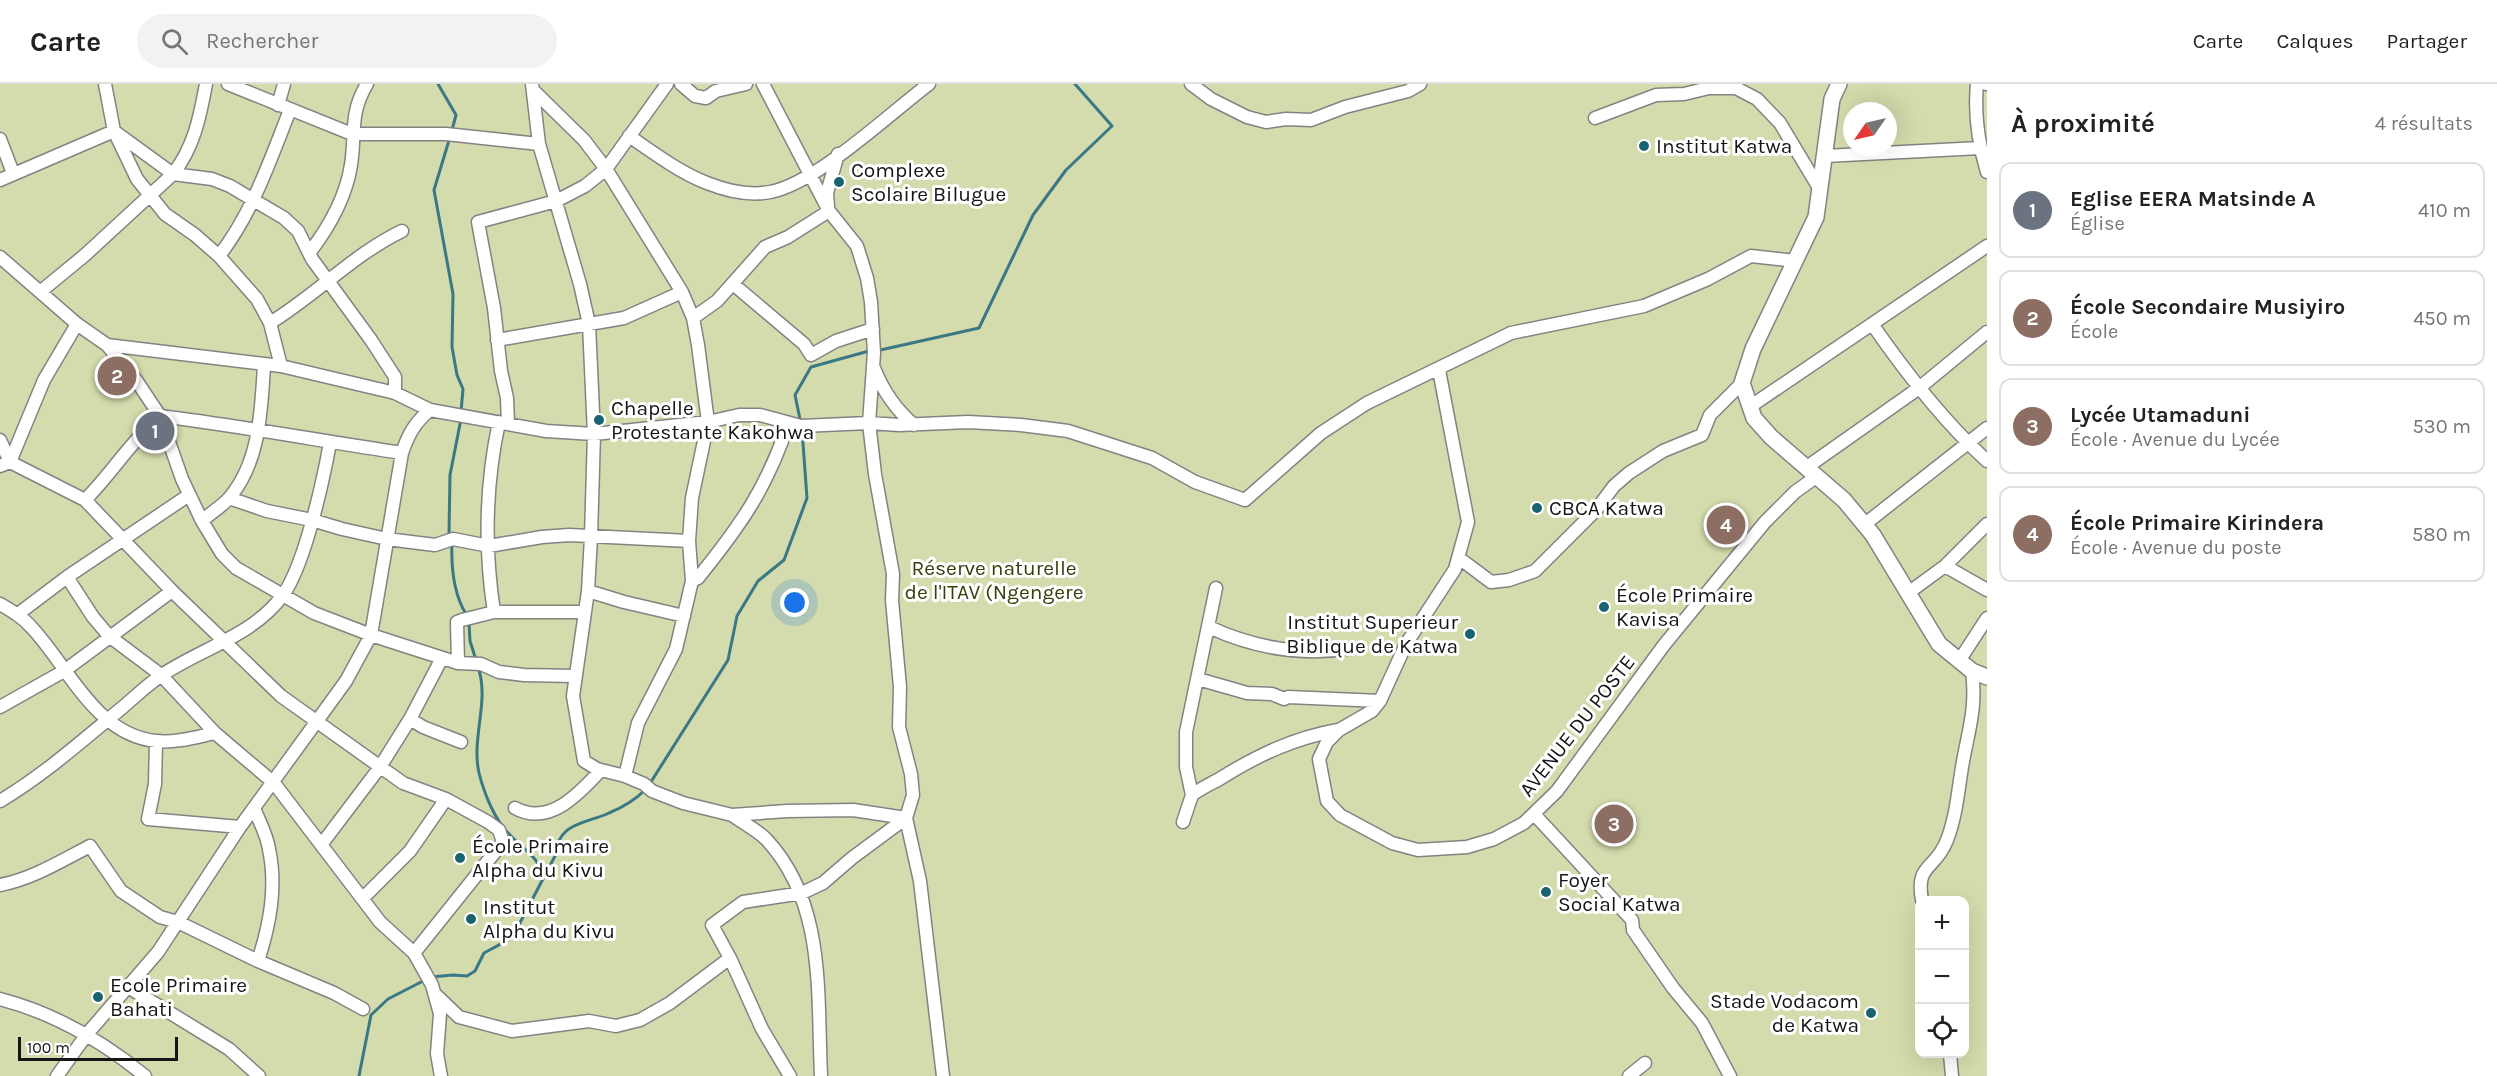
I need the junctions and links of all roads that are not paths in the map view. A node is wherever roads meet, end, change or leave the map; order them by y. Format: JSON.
{"nodes":[{"id":1,"x":206,"y":84,"type":"edge"},
{"id":2,"x":228,"y":84,"type":"edge"},
{"id":3,"x":284,"y":84,"type":"edge"},
{"id":4,"x":367,"y":84,"type":"edge"},
{"id":5,"x":667,"y":84,"type":"edge"},
{"id":6,"x":681,"y":84,"type":"edge"},
{"id":7,"x":746,"y":84,"type":"edge"},
{"id":8,"x":763,"y":84,"type":"edge"},
{"id":9,"x":928,"y":84,"type":"edge"},
{"id":10,"x":1191,"y":84,"type":"edge"},
{"id":11,"x":1420,"y":84,"type":"edge"},
{"id":12,"x":1839,"y":84,"type":"edge"},
{"id":13,"x":1977,"y":84,"type":"edge"},
{"id":14,"x":109,"y":85,"type":"edge"},
{"id":15,"x":533,"y":87,"type":"edge"},
{"id":16,"x":284,"y":107,"type":"junction"},
{"id":17,"x":1595,"y":118,"type":"dead end"},
{"id":18,"x":114,"y":131,"type":"junction"},
{"id":19,"x":352,"y":134,"type":"junction"},
{"id":20,"x":629,"y":136,"type":"junction"},
{"id":21,"x":0,"y":139,"type":"edge"},
{"id":22,"x":539,"y":144,"type":"junction"},
{"id":23,"x":1980,"y":148,"type":"junction"},
{"id":24,"x":838,"y":154,"type":"junction"},
{"id":25,"x":1825,"y":156,"type":"junction"},
{"id":26,"x":606,"y":170,"type":"junction"},
{"id":27,"x":1987,"y":172,"type":"edge"},
{"id":28,"x":13,"y":173,"type":"junction"},
{"id":29,"x":173,"y":174,"type":"junction"},
{"id":30,"x":810,"y":175,"type":"junction"},
{"id":31,"x":0,"y":180,"type":"edge"},
{"id":32,"x":1819,"y":188,"type":"junction"},
{"id":33,"x":148,"y":195,"type":"junction"},
{"id":34,"x":254,"y":200,"type":"junction"},
{"id":35,"x":556,"y":201,"type":"junction"},
{"id":36,"x":829,"y":211,"type":"junction"},
{"id":37,"x":402,"y":231,"type":"dead end"},
{"id":38,"x":1987,"y":246,"type":"edge"},
{"id":39,"x":310,"y":252,"type":"junction"},
{"id":40,"x":219,"y":256,"type":"junction"},
{"id":41,"x":0,"y":257,"type":"edge"},
{"id":42,"x":1795,"y":261,"type":"junction"},
{"id":43,"x":328,"y":281,"type":"junction"},
{"id":44,"x":733,"y":284,"type":"junction"},
{"id":45,"x":40,"y":292,"type":"junction"},
{"id":46,"x":682,"y":292,"type":"junction"},
{"id":47,"x":693,"y":318,"type":"junction"},
{"id":48,"x":270,"y":323,"type":"junction"},
{"id":49,"x":77,"y":324,"type":"junction"},
{"id":50,"x":589,"y":324,"type":"junction"},
{"id":51,"x":1872,"y":324,"type":"junction"},
{"id":52,"x":872,"y":331,"type":"junction"},
{"id":53,"x":1987,"y":332,"type":"edge"},
{"id":54,"x":497,"y":340,"type":"junction"},
{"id":55,"x":108,"y":345,"type":"junction"},
{"id":56,"x":264,"y":366,"type":"junction"},
{"id":57,"x":281,"y":366,"type":"junction"},
{"id":58,"x":873,"y":367,"type":"junction"},
{"id":59,"x":1439,"y":370,"type":"junction"},
{"id":60,"x":1742,"y":383,"type":"junction"},
{"id":61,"x":1919,"y":388,"type":"junction"},
{"id":62,"x":395,"y":393,"type":"junction"},
{"id":63,"x":1751,"y":406,"type":"junction"},
{"id":64,"x":430,"y":410,"type":"junction"},
{"id":65,"x":160,"y":416,"type":"junction"},
{"id":66,"x":708,"y":422,"type":"junction"},
{"id":67,"x":504,"y":423,"type":"junction"},
{"id":68,"x":869,"y":423,"type":"junction"},
{"id":69,"x":791,"y":425,"type":"junction"},
{"id":70,"x":914,"y":425,"type":"junction"},
{"id":71,"x":1987,"y":428,"type":"edge"},
{"id":72,"x":258,"y":429,"type":"junction"},
{"id":73,"x":594,"y":434,"type":"junction"},
{"id":74,"x":0,"y":440,"type":"edge"},
{"id":75,"x":330,"y":443,"type":"junction"},
{"id":76,"x":1968,"y":444,"type":"junction"},
{"id":77,"x":402,"y":453,"type":"junction"},
{"id":78,"x":1987,"y":461,"type":"edge"},
{"id":79,"x":5,"y":464,"type":"edge"},
{"id":80,"x":1811,"y":472,"type":"junction"},
{"id":81,"x":189,"y":495,"type":"junction"},
{"id":82,"x":229,"y":498,"type":"junction"},
{"id":83,"x":85,"y":500,"type":"junction"},
{"id":84,"x":312,"y":520,"type":"junction"},
{"id":85,"x":202,"y":521,"type":"junction"},
{"id":86,"x":1987,"y":524,"type":"edge"},
{"id":87,"x":1865,"y":525,"type":"junction"},
{"id":88,"x":591,"y":537,"type":"junction"},
{"id":89,"x":387,"y":539,"type":"junction"},
{"id":90,"x":124,"y":540,"type":"junction"},
{"id":91,"x":689,"y":541,"type":"junction"},
{"id":92,"x":489,"y":546,"type":"junction"},
{"id":93,"x":1459,"y":558,"type":"junction"},
{"id":94,"x":1945,"y":566,"type":"junction"},
{"id":95,"x":67,"y":577,"type":"junction"},
{"id":96,"x":692,"y":581,"type":"junction"},
{"id":97,"x":1216,"y":588,"type":"dead end"},
{"id":98,"x":1987,"y":590,"type":"edge"},
{"id":99,"x":172,"y":591,"type":"junction"},
{"id":100,"x":588,"y":591,"type":"junction"},
{"id":101,"x":1908,"y":593,"type":"junction"},
{"id":102,"x":282,"y":595,"type":"junction"},
{"id":103,"x":0,"y":604,"type":"edge"},
{"id":104,"x":494,"y":612,"type":"junction"},
{"id":105,"x":584,"y":612,"type":"junction"},
{"id":106,"x":18,"y":615,"type":"junction"},
{"id":107,"x":684,"y":616,"type":"junction"},
{"id":108,"x":1987,"y":618,"type":"edge"},
{"id":109,"x":1209,"y":627,"type":"junction"},
{"id":110,"x":371,"y":635,"type":"junction"},
{"id":111,"x":109,"y":636,"type":"junction"},
{"id":112,"x":224,"y":641,"type":"junction"},
{"id":113,"x":1352,"y":648,"type":"dead end"},
{"id":114,"x":442,"y":658,"type":"junction"},
{"id":115,"x":1959,"y":661,"type":"junction"},
{"id":116,"x":470,"y":664,"type":"junction"},
{"id":117,"x":64,"y":671,"type":"junction"},
{"id":118,"x":1980,"y":674,"type":"edge"},
{"id":119,"x":161,"y":675,"type":"junction"},
{"id":120,"x":574,"y":676,"type":"junction"},
{"id":121,"x":1198,"y":679,"type":"junction"},
{"id":122,"x":1380,"y":701,"type":"junction"},
{"id":123,"x":0,"y":707,"type":"edge"},
{"id":124,"x":108,"y":719,"type":"junction"},
{"id":125,"x":410,"y":719,"type":"junction"},
{"id":126,"x":315,"y":722,"type":"junction"},
{"id":127,"x":1339,"y":730,"type":"junction"},
{"id":128,"x":215,"y":733,"type":"junction"},
{"id":129,"x":156,"y":741,"type":"junction"},
{"id":130,"x":461,"y":742,"type":"dead end"},
{"id":131,"x":380,"y":767,"type":"junction"},
{"id":132,"x":601,"y":770,"type":"junction"},
{"id":133,"x":625,"y":776,"type":"junction"},
{"id":134,"x":274,"y":783,"type":"junction"},
{"id":135,"x":1192,"y":795,"type":"junction"},
{"id":136,"x":446,"y":799,"type":"junction"},
{"id":137,"x":0,"y":801,"type":"edge"},
{"id":138,"x":254,"y":808,"type":"junction"},
{"id":139,"x":515,"y":808,"type":"dead end"},
{"id":140,"x":1534,"y":814,"type":"junction"},
{"id":141,"x":732,"y":815,"type":"junction"},
{"id":142,"x":906,"y":818,"type":"junction"},
{"id":143,"x":1183,"y":822,"type":"dead end"},
{"id":144,"x":240,"y":827,"type":"junction"},
{"id":145,"x":321,"y":845,"type":"junction"},
{"id":146,"x":0,"y":885,"type":"edge"},
{"id":147,"x":802,"y":892,"type":"junction"},
{"id":148,"x":1921,"y":896,"type":"edge"},
{"id":149,"x":363,"y":898,"type":"junction"},
{"id":150,"x":178,"y":922,"type":"junction"},
{"id":151,"x":414,"y":954,"type":"junction"},
{"id":152,"x":730,"y":958,"type":"junction"},
{"id":153,"x":258,"y":961,"type":"junction"},
{"id":154,"x":128,"y":987,"type":"junction"},
{"id":155,"x":433,"y":989,"type":"junction"},
{"id":156,"x":0,"y":999,"type":"edge"},
{"id":157,"x":363,"y":1009,"type":"dead end"},
{"id":158,"x":87,"y":1034,"type":"junction"},
{"id":159,"x":1950,"y":1058,"type":"edge"},
{"id":160,"x":1645,"y":1063,"type":"dead end"},
{"id":161,"x":57,"y":1076,"type":"edge"},
{"id":162,"x":145,"y":1076,"type":"edge"},
{"id":163,"x":259,"y":1076,"type":"edge"},
{"id":164,"x":441,"y":1076,"type":"edge"},
{"id":165,"x":790,"y":1076,"type":"edge"},
{"id":166,"x":821,"y":1076,"type":"edge"},
{"id":167,"x":943,"y":1076,"type":"edge"},
{"id":168,"x":1629,"y":1076,"type":"edge"},
{"id":169,"x":1730,"y":1076,"type":"edge"},
{"id":170,"x":1952,"y":1076,"type":"edge"}],
"edges":[{"from":1,"to":29,"type":"street"},
{"from":2,"to":16,"type":"street"},
{"from":3,"to":16,"type":"street"},
{"from":4,"to":19,"type":"street"},
{"from":5,"to":20,"type":"street"},
{"from":6,"to":7,"type":"street"},
{"from":8,"to":30,"type":"street"},
{"from":9,"to":24,"type":"street"},
{"from":10,"to":11,"type":"street"},
{"from":12,"to":25,"type":"main road"},
{"from":13,"to":23,"type":"street"},
{"from":14,"to":18,"type":"street"},
{"from":15,"to":22,"type":"street"},
{"from":15,"to":26,"type":"street"},
{"from":16,"to":19,"type":"street"},
{"from":16,"to":34,"type":"street"},
{"from":17,"to":32,"type":"street"},
{"from":18,"to":28,"type":"street"},
{"from":18,"to":29,"type":"street"},
{"from":18,"to":33,"type":"street"},
{"from":19,"to":22,"type":"street"},
{"from":19,"to":39,"type":"street"},
{"from":20,"to":26,"type":"street"},
{"from":20,"to":30,"type":"street"},
{"from":21,"to":28,"type":"street"},
{"from":22,"to":35,"type":"street"},
{"from":23,"to":25,"type":"street"},
{"from":23,"to":27,"type":"street"},
{"from":24,"to":30,"type":"street"},
{"from":24,"to":36,"type":"street"},
{"from":25,"to":32,"type":"main road"},
{"from":26,"to":35,"type":"street"},
{"from":26,"to":46,"type":"street"},
{"from":28,"to":31,"type":"street"},
{"from":29,"to":33,"type":"street"},
{"from":29,"to":34,"type":"street"},
{"from":30,"to":36,"type":"street"},
{"from":32,"to":42,"type":"main road"},
{"from":33,"to":40,"type":"street"},
{"from":33,"to":45,"type":"street"},
{"from":34,"to":39,"type":"street"},
{"from":34,"to":40,"type":"street"},
{"from":35,"to":50,"type":"street"},
{"from":35,"to":54,"type":"street"},
{"from":36,"to":44,"type":"street"},
{"from":36,"to":52,"type":"street"},
{"from":37,"to":43,"type":"street"},
{"from":38,"to":51,"type":"street"},
{"from":39,"to":43,"type":"street"},
{"from":40,"to":48,"type":"street"},
{"from":41,"to":45,"type":"street"},
{"from":42,"to":59,"type":"street"},
{"from":42,"to":60,"type":"main road"},
{"from":43,"to":48,"type":"street"},
{"from":43,"to":62,"type":"street"},
{"from":44,"to":47,"type":"street"},
{"from":44,"to":52,"type":"street"},
{"from":45,"to":49,"type":"street"},
{"from":46,"to":47,"type":"street"},
{"from":46,"to":50,"type":"street"},
{"from":47,"to":66,"type":"street"},
{"from":48,"to":57,"type":"street"},
{"from":49,"to":55,"type":"street"},
{"from":49,"to":79,"type":"street"},
{"from":50,"to":54,"type":"street"},
{"from":50,"to":73,"type":"street"},
{"from":51,"to":61,"type":"street"},
{"from":51,"to":63,"type":"street"},
{"from":52,"to":58,"type":"street"},
{"from":53,"to":61,"type":"street","name":"AVENUE DU POSTE"},
{"from":54,"to":67,"type":"street"},
{"from":55,"to":56,"type":"street"},
{"from":55,"to":65,"type":"street"},
{"from":56,"to":57,"type":"street"},
{"from":56,"to":72,"type":"street"},
{"from":57,"to":62,"type":"street"},
{"from":58,"to":68,"type":"street"},
{"from":58,"to":70,"type":"street"},
{"from":59,"to":70,"type":"street"},
{"from":59,"to":93,"type":"street","name":"AVENUE DU POSTE"},
{"from":60,"to":63,"type":"main road"},
{"from":60,"to":93,"type":"street"},
{"from":61,"to":76,"type":"street"},
{"from":61,"to":80,"type":"street","name":"AVENUE DU POSTE"},
{"from":62,"to":64,"type":"street"},
{"from":63,"to":80,"type":"main road"},
{"from":64,"to":67,"type":"street"},
{"from":64,"to":77,"type":"street"},
{"from":65,"to":72,"type":"street"},
{"from":65,"to":81,"type":"street"},
{"from":65,"to":83,"type":"street"},
{"from":66,"to":69,"type":"street"},
{"from":66,"to":73,"type":"street"},
{"from":66,"to":91,"type":"street"},
{"from":67,"to":73,"type":"street"},
{"from":67,"to":92,"type":"street"},
{"from":68,"to":69,"type":"street"},
{"from":68,"to":70,"type":"street"},
{"from":68,"to":142,"type":"street"},
{"from":69,"to":96,"type":"street"},
{"from":71,"to":76,"type":"street"},
{"from":72,"to":75,"type":"street"},
{"from":72,"to":82,"type":"street"},
{"from":73,"to":88,"type":"street"},
{"from":74,"to":79,"type":"street"},
{"from":75,"to":77,"type":"street"},
{"from":75,"to":84,"type":"street"},
{"from":76,"to":78,"type":"street"},
{"from":76,"to":87,"type":"street"},
{"from":77,"to":89,"type":"street"},
{"from":79,"to":83,"type":"street"},
{"from":80,"to":87,"type":"main road"},
{"from":80,"to":140,"type":"street","name":"AVENUE DU POSTE"},
{"from":81,"to":85,"type":"street"},
{"from":81,"to":90,"type":"street"},
{"from":82,"to":84,"type":"street"},
{"from":82,"to":85,"type":"street"},
{"from":83,"to":90,"type":"street"},
{"from":84,"to":89,"type":"street"},
{"from":84,"to":102,"type":"street"},
{"from":85,"to":102,"type":"street"},
{"from":86,"to":94,"type":"street"},
{"from":87,"to":101,"type":"main road"},
{"from":88,"to":91,"type":"street"},
{"from":88,"to":92,"type":"street"},
{"from":88,"to":100,"type":"street"},
{"from":89,"to":92,"type":"street"},
{"from":89,"to":110,"type":"street"},
{"from":90,"to":95,"type":"street"},
{"from":90,"to":99,"type":"street"},
{"from":91,"to":96,"type":"street"},
{"from":92,"to":104,"type":"street"},
{"from":93,"to":122,"type":"street","name":"AVENUE DU POSTE"},
{"from":94,"to":98,"type":"street"},
{"from":94,"to":101,"type":"street"},
{"from":95,"to":106,"type":"street"},
{"from":95,"to":111,"type":"street"},
{"from":96,"to":107,"type":"street"},
{"from":97,"to":109,"type":"street"},
{"from":99,"to":111,"type":"street"},
{"from":99,"to":112,"type":"street"},
{"from":100,"to":105,"type":"street"},
{"from":100,"to":107,"type":"street"},
{"from":101,"to":115,"type":"main road"},
{"from":102,"to":110,"type":"street"},
{"from":102,"to":112,"type":"street"},
{"from":103,"to":106,"type":"street"},
{"from":104,"to":105,"type":"street"},
{"from":104,"to":116,"type":"street"},
{"from":105,"to":120,"type":"street"},
{"from":106,"to":117,"type":"street"},
{"from":107,"to":133,"type":"street"},
{"from":108,"to":115,"type":"street"},
{"from":109,"to":113,"type":"street"},
{"from":109,"to":121,"type":"street"},
{"from":110,"to":114,"type":"street"},
{"from":110,"to":126,"type":"street"},
{"from":111,"to":117,"type":"street"},
{"from":111,"to":119,"type":"street"},
{"from":112,"to":119,"type":"street"},
{"from":112,"to":126,"type":"street"},
{"from":114,"to":116,"type":"street"},
{"from":114,"to":125,"type":"street"},
{"from":115,"to":118,"type":"main road"},
{"from":116,"to":120,"type":"street"},
{"from":117,"to":123,"type":"street"},
{"from":117,"to":124,"type":"street"},
{"from":118,"to":148,"type":"street"},
{"from":119,"to":124,"type":"street"},
{"from":119,"to":128,"type":"street"},
{"from":120,"to":132,"type":"street"},
{"from":121,"to":122,"type":"street"},
{"from":121,"to":135,"type":"street"},
{"from":122,"to":127,"type":"street","name":"AVENUE DU POSTE"},
{"from":124,"to":129,"type":"street"},
{"from":124,"to":137,"type":"street"},
{"from":125,"to":130,"type":"street"},
{"from":125,"to":131,"type":"street"},
{"from":126,"to":131,"type":"street"},
{"from":126,"to":134,"type":"street"},
{"from":127,"to":135,"type":"street"},
{"from":127,"to":140,"type":"street","name":"AVENUE DU POSTE"},
{"from":128,"to":129,"type":"street"},
{"from":128,"to":134,"type":"street"},
{"from":129,"to":144,"type":"street"},
{"from":131,"to":136,"type":"street"},
{"from":131,"to":145,"type":"street"},
{"from":132,"to":133,"type":"street"},
{"from":132,"to":139,"type":"street"},
{"from":133,"to":141,"type":"street"},
{"from":134,"to":138,"type":"street"},
{"from":134,"to":145,"type":"street"},
{"from":135,"to":143,"type":"street"},
{"from":136,"to":149,"type":"street"},
{"from":136,"to":151,"type":"street"},
{"from":138,"to":144,"type":"street"},
{"from":138,"to":153,"type":"street"},
{"from":140,"to":169,"type":"street"},
{"from":141,"to":142,"type":"street"},
{"from":141,"to":147,"type":"street"},
{"from":142,"to":147,"type":"street"},
{"from":142,"to":167,"type":"street"},
{"from":144,"to":150,"type":"street"},
{"from":145,"to":149,"type":"street"},
{"from":146,"to":150,"type":"street"},
{"from":147,"to":152,"type":"street"},
{"from":147,"to":166,"type":"street"},
{"from":149,"to":151,"type":"street"},
{"from":150,"to":153,"type":"street"},
{"from":150,"to":154,"type":"street"},
{"from":151,"to":155,"type":"street"},
{"from":152,"to":155,"type":"street"},
{"from":152,"to":165,"type":"street"},
{"from":153,"to":157,"type":"street"},
{"from":154,"to":158,"type":"street"},
{"from":154,"to":163,"type":"street"},
{"from":155,"to":164,"type":"street"},
{"from":156,"to":158,"type":"street"},
{"from":158,"to":161,"type":"street"},
{"from":158,"to":162,"type":"street"},
{"from":159,"to":170,"type":"street"},
{"from":160,"to":168,"type":"street"}]}
